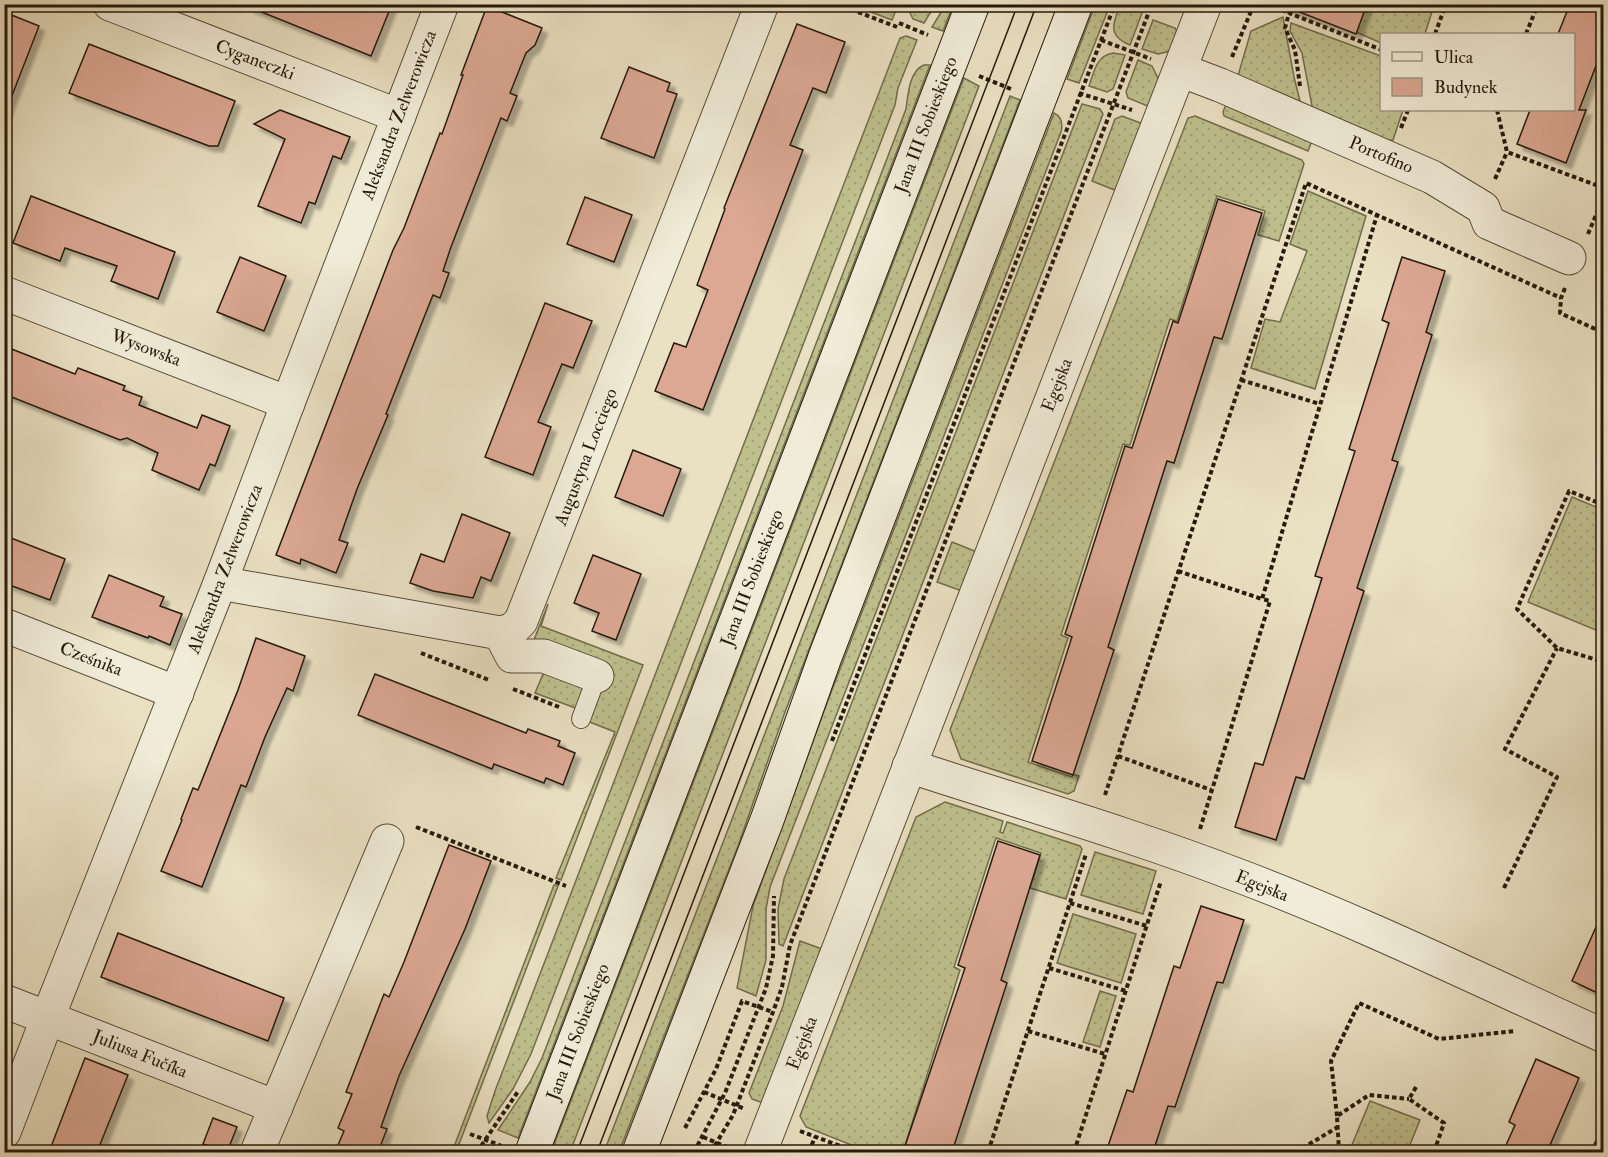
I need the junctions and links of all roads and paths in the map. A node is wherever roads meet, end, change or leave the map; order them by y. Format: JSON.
{"nodes":[{"id":1,"x":110,"y":4,"type":"edge"},
{"id":2,"x":442,"y":4,"type":"edge"},
{"id":3,"x":762,"y":4,"type":"edge"},
{"id":4,"x":837,"y":4,"type":"edge"},
{"id":5,"x":973,"y":4,"type":"edge"},
{"id":6,"x":1076,"y":4,"type":"edge"},
{"id":7,"x":1115,"y":4,"type":"edge"},
{"id":8,"x":1152,"y":4,"type":"edge"},
{"id":9,"x":1204,"y":4,"type":"edge"},
{"id":10,"x":1254,"y":4,"type":"edge"},
{"id":11,"x":1268,"y":4,"type":"edge"},
{"id":12,"x":1446,"y":4,"type":"edge"},
{"id":13,"x":1538,"y":4,"type":"edge"},
{"id":14,"x":1289,"y":13,"type":"junction"},
{"id":15,"x":1435,"y":33,"type":"edge"},
{"id":16,"x":1526,"y":33,"type":"edge"},
{"id":17,"x":934,"y":37,"type":"dead end"},
{"id":18,"x":1101,"y":40,"type":"junction"},
{"id":19,"x":1380,"y":49,"type":"edge"},
{"id":20,"x":1134,"y":52,"type":"junction"},
{"id":21,"x":1180,"y":70,"type":"junction"},
{"id":22,"x":981,"y":77,"type":"dead end"},
{"id":23,"x":1221,"y":85,"type":"junction"},
{"id":24,"x":1014,"y":90,"type":"dead end"},
{"id":25,"x":1070,"y":90,"type":"dead end"},
{"id":26,"x":1081,"y":94,"type":"junction"},
{"id":27,"x":1114,"y":104,"type":"junction"},
{"id":28,"x":1497,"y":111,"type":"edge"},
{"id":29,"x":399,"y":116,"type":"junction"},
{"id":30,"x":1160,"y":120,"type":"junction"},
{"id":31,"x":1305,"y":123,"type":"junction"},
{"id":32,"x":1604,"y":188,"type":"edge"},
{"id":33,"x":1604,"y":196,"type":"edge"},
{"id":34,"x":1377,"y":215,"type":"junction"},
{"id":35,"x":1575,"y":259,"type":"junction"},
{"id":36,"x":4,"y":293,"type":"edge"},
{"id":37,"x":1561,"y":298,"type":"junction"},
{"id":38,"x":1604,"y":333,"type":"edge"},
{"id":39,"x":1241,"y":380,"type":"junction"},
{"id":40,"x":288,"y":403,"type":"junction"},
{"id":41,"x":1320,"y":404,"type":"junction"},
{"id":42,"x":1604,"y":505,"type":"edge"},
{"id":43,"x":1178,"y":571,"type":"junction"},
{"id":44,"x":220,"y":583,"type":"junction"},
{"id":45,"x":1262,"y":599,"type":"junction"},
{"id":46,"x":500,"y":633,"type":"junction"},
{"id":47,"x":8,"y":637,"type":"edge"},
{"id":48,"x":1557,"y":648,"type":"junction"},
{"id":49,"x":418,"y":652,"type":"dead end"},
{"id":50,"x":1604,"y":662,"type":"edge"},
{"id":51,"x":597,"y":676,"type":"joint"},
{"id":52,"x":494,"y":682,"type":"dead end"},
{"id":53,"x":505,"y":686,"type":"dead end"},
{"id":54,"x":177,"y":693,"type":"junction"},
{"id":55,"x":582,"y":718,"type":"joint"},
{"id":56,"x":830,"y":746,"type":"dead end"},
{"id":57,"x":1118,"y":756,"type":"junction"},
{"id":58,"x":909,"y":766,"type":"junction"},
{"id":59,"x":1211,"y":790,"type":"junction"},
{"id":60,"x":1104,"y":798,"type":"dead end"},
{"id":61,"x":387,"y":841,"type":"joint"},
{"id":62,"x":1086,"y":853,"type":"dead end"},
{"id":63,"x":1180,"y":856,"type":"junction"},
{"id":64,"x":566,"y":886,"type":"dead end"},
{"id":65,"x":776,"y":887,"type":"dead end"},
{"id":66,"x":1504,"y":888,"type":"dead end"},
{"id":67,"x":1070,"y":903,"type":"junction"},
{"id":68,"x":1147,"y":926,"type":"junction"},
{"id":69,"x":1048,"y":968,"type":"junction"},
{"id":70,"x":1126,"y":991,"type":"junction"},
{"id":71,"x":4,"y":1001,"type":"edge"},
{"id":72,"x":759,"y":1006,"type":"junction"},
{"id":73,"x":773,"y":1012,"type":"junction"},
{"id":74,"x":48,"y":1017,"type":"junction"},
{"id":75,"x":1521,"y":1030,"type":"dead end"},
{"id":76,"x":1028,"y":1031,"type":"junction"},
{"id":77,"x":1604,"y":1036,"type":"edge"},
{"id":78,"x":1105,"y":1054,"type":"junction"},
{"id":79,"x":1416,"y":1087,"type":"dead end"},
{"id":80,"x":704,"y":1092,"type":"junction"},
{"id":81,"x":1409,"y":1099,"type":"junction"},
{"id":82,"x":722,"y":1100,"type":"junction"},
{"id":83,"x":736,"y":1106,"type":"junction"},
{"id":84,"x":276,"y":1107,"type":"junction"},
{"id":85,"x":751,"y":1112,"type":"dead end"},
{"id":86,"x":1337,"y":1116,"type":"junction"},
{"id":87,"x":1604,"y":1126,"type":"edge"},
{"id":88,"x":792,"y":1127,"type":"dead end"},
{"id":89,"x":1338,"y":1127,"type":"junction"},
{"id":90,"x":4,"y":1132,"type":"edge"},
{"id":91,"x":682,"y":1132,"type":"dead end"},
{"id":92,"x":470,"y":1134,"type":"dead end"},
{"id":93,"x":703,"y":1137,"type":"junction"},
{"id":94,"x":815,"y":1137,"type":"junction"},
{"id":95,"x":717,"y":1143,"type":"junction"},
{"id":96,"x":519,"y":1150,"type":"edge"},
{"id":97,"x":746,"y":1151,"type":"edge"},
{"id":98,"x":257,"y":1152,"type":"edge"},
{"id":99,"x":639,"y":1152,"type":"edge"},
{"id":100,"x":694,"y":1152,"type":"edge"},
{"id":101,"x":711,"y":1152,"type":"edge"},
{"id":102,"x":809,"y":1152,"type":"edge"},
{"id":103,"x":856,"y":1152,"type":"edge"},
{"id":104,"x":988,"y":1152,"type":"edge"},
{"id":105,"x":1074,"y":1152,"type":"edge"},
{"id":106,"x":1296,"y":1152,"type":"edge"},
{"id":107,"x":1339,"y":1152,"type":"edge"},
{"id":108,"x":1434,"y":1152,"type":"edge"},
{"id":109,"x":1592,"y":1152,"type":"edge"}],
"edges":[{"from":1,"to":29,"type":"street","name":"Cyganeczki"},
{"from":2,"to":29,"type":"street","name":"Aleksandra Zelwerowicza"},
{"from":3,"to":46,"type":"street","name":"Augustyna Locciego"},
{"from":4,"to":17,"type":"path"},
{"from":5,"to":96,"type":"street","name":"Jana III Sobieskiego"},
{"from":6,"to":99,"type":"street"},
{"from":7,"to":18,"type":"path"},
{"from":8,"to":20,"type":"path"},
{"from":9,"to":21,"type":"street","name":"Egejska"},
{"from":10,"to":23,"type":"path"},
{"from":11,"to":14,"type":"path"},
{"from":12,"to":15,"type":"path"},
{"from":13,"to":16,"type":"path"},
{"from":14,"to":19,"type":"path"},
{"from":14,"to":31,"type":"path"},
{"from":18,"to":20,"type":"path"},
{"from":18,"to":26,"type":"path"},
{"from":20,"to":21,"type":"path"},
{"from":20,"to":27,"type":"path"},
{"from":21,"to":23,"type":"street","name":"Portofino"},
{"from":21,"to":30,"type":"street","name":"Egejska"},
{"from":22,"to":24,"type":"path"},
{"from":23,"to":31,"type":"street","name":"Portofino"},
{"from":25,"to":26,"type":"path"},
{"from":26,"to":27,"type":"path"},
{"from":26,"to":56,"type":"path"},
{"from":27,"to":30,"type":"path"},
{"from":27,"to":73,"type":"path"},
{"from":28,"to":32,"type":"path"},
{"from":29,"to":40,"type":"street","name":"Aleksandra Zelwerowicza"},
{"from":30,"to":58,"type":"street","name":"Egejska"},
{"from":31,"to":35,"type":"street","name":"Portofino"},
{"from":33,"to":35,"type":"path"},
{"from":34,"to":37,"type":"path"},
{"from":34,"to":39,"type":"path"},
{"from":34,"to":41,"type":"path"},
{"from":35,"to":37,"type":"path"},
{"from":36,"to":40,"type":"street","name":"Wysowska"},
{"from":37,"to":38,"type":"path"},
{"from":39,"to":41,"type":"path"},
{"from":39,"to":43,"type":"path"},
{"from":40,"to":44,"type":"street","name":"Aleksandra Zelwerowicza"},
{"from":41,"to":45,"type":"path"},
{"from":42,"to":48,"type":"path"},
{"from":43,"to":45,"type":"path"},
{"from":43,"to":57,"type":"path"},
{"from":44,"to":46,"type":"street"},
{"from":44,"to":54,"type":"street","name":"Aleksandra Zelwerowicza"},
{"from":45,"to":59,"type":"path"},
{"from":46,"to":51,"type":"street"},
{"from":47,"to":54,"type":"street","name":"Cześnika"},
{"from":48,"to":50,"type":"path"},
{"from":48,"to":66,"type":"path"},
{"from":49,"to":52,"type":"path"},
{"from":51,"to":55,"type":"lane"},
{"from":53,"to":55,"type":"path"},
{"from":54,"to":74,"type":"street","name":"Aleksandra Zelwerowicza"},
{"from":57,"to":59,"type":"path"},
{"from":57,"to":60,"type":"path"},
{"from":58,"to":63,"type":"street","name":"Egejska"},
{"from":58,"to":97,"type":"street","name":"Egejska"},
{"from":59,"to":63,"type":"path"},
{"from":61,"to":64,"type":"path"},
{"from":61,"to":84,"type":"street"},
{"from":62,"to":67,"type":"path"},
{"from":63,"to":68,"type":"path"},
{"from":63,"to":77,"type":"street","name":"Egejska"},
{"from":65,"to":72,"type":"path"},
{"from":67,"to":68,"type":"path"},
{"from":67,"to":69,"type":"path"},
{"from":68,"to":70,"type":"path"},
{"from":69,"to":70,"type":"path"},
{"from":69,"to":76,"type":"path"},
{"from":70,"to":78,"type":"path"},
{"from":71,"to":74,"type":"street","name":"Juliusa Fučíka"},
{"from":72,"to":73,"type":"path"},
{"from":72,"to":80,"type":"path"},
{"from":72,"to":82,"type":"path"},
{"from":73,"to":83,"type":"path"},
{"from":74,"to":84,"type":"street","name":"Juliusa Fučíka"},
{"from":74,"to":90,"type":"street","name":"Aleksandra Zelwerowicza"},
{"from":75,"to":86,"type":"path"},
{"from":76,"to":78,"type":"path"},
{"from":76,"to":104,"type":"path"},
{"from":78,"to":105,"type":"path"},
{"from":79,"to":81,"type":"path"},
{"from":80,"to":82,"type":"path"},
{"from":80,"to":91,"type":"path"},
{"from":81,"to":86,"type":"path"},
{"from":81,"to":108,"type":"path"},
{"from":82,"to":83,"type":"path"},
{"from":82,"to":93,"type":"path"},
{"from":83,"to":85,"type":"path"},
{"from":83,"to":95,"type":"path"},
{"from":84,"to":98,"type":"street"},
{"from":86,"to":89,"type":"path"},
{"from":87,"to":109,"type":"path"},
{"from":88,"to":94,"type":"path"},
{"from":89,"to":106,"type":"path"},
{"from":89,"to":107,"type":"path"},
{"from":92,"to":96,"type":"path"},
{"from":93,"to":95,"type":"path"},
{"from":93,"to":100,"type":"path"},
{"from":94,"to":102,"type":"path"},
{"from":94,"to":103,"type":"path"},
{"from":95,"to":97,"type":"path"},
{"from":95,"to":101,"type":"path"}]}
